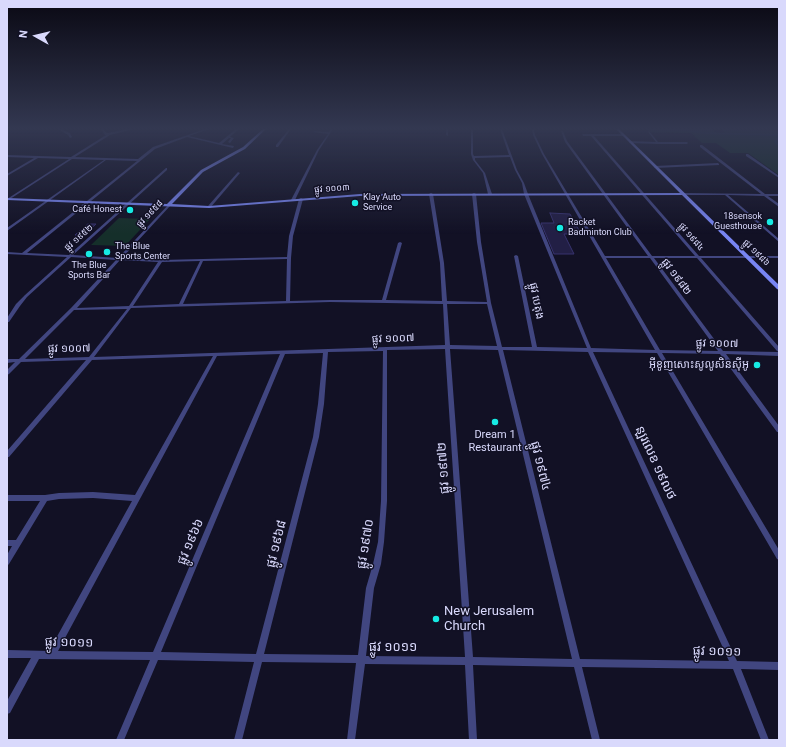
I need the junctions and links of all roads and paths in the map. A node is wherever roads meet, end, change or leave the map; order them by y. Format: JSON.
{"nodes":[{"id":1,"x":26,"y":164,"type":"edge"},
{"id":2,"x":62,"y":164,"type":"edge"},
{"id":3,"x":99,"y":164,"type":"edge"},
{"id":4,"x":133,"y":164,"type":"edge"},
{"id":5,"x":215,"y":164,"type":"edge"},
{"id":6,"x":311,"y":164,"type":"edge"},
{"id":7,"x":478,"y":164,"type":"edge"},
{"id":8,"x":514,"y":164,"type":"edge"},
{"id":9,"x":549,"y":164,"type":"edge"},
{"id":10,"x":582,"y":164,"type":"edge"},
{"id":11,"x":617,"y":164,"type":"edge"},
{"id":12,"x":652,"y":164,"type":"edge"},
{"id":13,"x":718,"y":164,"type":"dead end"},
{"id":14,"x":724,"y":164,"type":"edge"},
{"id":15,"x":759,"y":164,"type":"edge"},
{"id":16,"x":655,"y":167,"type":"junction"},
{"id":17,"x":166,"y":169,"type":"dead end"},
{"id":18,"x":238,"y":173,"type":"dead end"},
{"id":19,"x":7,"y":175,"type":"edge"},
{"id":20,"x":779,"y":178,"type":"edge"},
{"id":21,"x":431,"y":194,"type":"junction"},
{"id":22,"x":474,"y":194,"type":"junction"},
{"id":23,"x":490,"y":194,"type":"junction"},
{"id":24,"x":526,"y":194,"type":"junction"},
{"id":25,"x":566,"y":194,"type":"junction"},
{"id":26,"x":604,"y":194,"type":"junction"},
{"id":27,"x":643,"y":194,"type":"junction"},
{"id":28,"x":684,"y":194,"type":"junction"},
{"id":29,"x":726,"y":195,"type":"junction"},
{"id":30,"x":764,"y":195,"type":"junction"},
{"id":31,"x":779,"y":195,"type":"edge"},
{"id":32,"x":7,"y":199,"type":"edge"},
{"id":33,"x":301,"y":199,"type":"junction"},
{"id":34,"x":293,"y":200,"type":"junction"},
{"id":35,"x":48,"y":201,"type":"junction"},
{"id":36,"x":87,"y":202,"type":"junction"},
{"id":37,"x":128,"y":204,"type":"junction"},
{"id":38,"x":169,"y":206,"type":"junction"},
{"id":39,"x":779,"y":206,"type":"edge"},
{"id":40,"x":209,"y":207,"type":"junction"},
{"id":41,"x":7,"y":230,"type":"edge"},
{"id":42,"x":779,"y":241,"type":"edge"},
{"id":43,"x":400,"y":244,"type":"dead end"},
{"id":44,"x":7,"y":253,"type":"edge"},
{"id":45,"x":23,"y":254,"type":"junction"},
{"id":46,"x":516,"y":256,"type":"dead end"},
{"id":47,"x":70,"y":257,"type":"junction"},
{"id":48,"x":603,"y":257,"type":"junction"},
{"id":49,"x":698,"y":257,"type":"junction"},
{"id":50,"x":747,"y":257,"type":"junction"},
{"id":51,"x":779,"y":257,"type":"edge"},
{"id":52,"x":289,"y":258,"type":"junction"},
{"id":53,"x":651,"y":258,"type":"junction"},
{"id":54,"x":117,"y":260,"type":"junction"},
{"id":55,"x":202,"y":260,"type":"junction"},
{"id":56,"x":161,"y":261,"type":"junction"},
{"id":57,"x":779,"y":288,"type":"edge"},
{"id":58,"x":384,"y":301,"type":"junction"},
{"id":59,"x":288,"y":302,"type":"junction"},
{"id":60,"x":443,"y":302,"type":"junction"},
{"id":61,"x":489,"y":303,"type":"junction"},
{"id":62,"x":181,"y":304,"type":"junction"},
{"id":63,"x":131,"y":306,"type":"junction"},
{"id":64,"x":73,"y":309,"type":"junction"},
{"id":65,"x":7,"y":321,"type":"edge"},
{"id":66,"x":447,"y":347,"type":"junction"},
{"id":67,"x":499,"y":348,"type":"junction"},
{"id":68,"x":385,"y":349,"type":"junction"},
{"id":69,"x":535,"y":349,"type":"junction"},
{"id":70,"x":779,"y":350,"type":"edge"},
{"id":71,"x":590,"y":351,"type":"junction"},
{"id":72,"x":326,"y":352,"type":"junction"},
{"id":73,"x":283,"y":353,"type":"junction"},
{"id":74,"x":658,"y":353,"type":"junction"},
{"id":75,"x":722,"y":354,"type":"junction"},
{"id":76,"x":779,"y":354,"type":"edge"},
{"id":77,"x":215,"y":356,"type":"junction"},
{"id":78,"x":90,"y":359,"type":"junction"},
{"id":79,"x":22,"y":360,"type":"junction"},
{"id":80,"x":7,"y":361,"type":"edge"},
{"id":81,"x":7,"y":373,"type":"edge"},
{"id":82,"x":779,"y":430,"type":"edge"},
{"id":83,"x":7,"y":455,"type":"edge"},
{"id":84,"x":7,"y":498,"type":"edge"},
{"id":85,"x":45,"y":498,"type":"junction"},
{"id":86,"x":137,"y":498,"type":"junction"},
{"id":87,"x":7,"y":543,"type":"edge"},
{"id":88,"x":18,"y":544,"type":"junction"},
{"id":89,"x":779,"y":557,"type":"edge"},
{"id":90,"x":7,"y":562,"type":"edge"},
{"id":91,"x":7,"y":654,"type":"edge"},
{"id":92,"x":37,"y":655,"type":"junction"},
{"id":93,"x":51,"y":655,"type":"junction"},
{"id":94,"x":155,"y":657,"type":"junction"},
{"id":95,"x":260,"y":659,"type":"junction"},
{"id":96,"x":361,"y":660,"type":"junction"},
{"id":97,"x":469,"y":661,"type":"junction"},
{"id":98,"x":578,"y":664,"type":"junction"},
{"id":99,"x":735,"y":665,"type":"junction"},
{"id":100,"x":779,"y":666,"type":"edge"},
{"id":101,"x":7,"y":710,"type":"edge"},
{"id":102,"x":120,"y":740,"type":"edge"},
{"id":103,"x":238,"y":740,"type":"edge"},
{"id":104,"x":352,"y":740,"type":"edge"},
{"id":105,"x":473,"y":740,"type":"edge"},
{"id":106,"x":596,"y":740,"type":"edge"},
{"id":107,"x":765,"y":740,"type":"edge"}],
"edges":[{"from":1,"to":19,"type":"street"},
{"from":2,"to":32,"type":"street"},
{"from":3,"to":35,"type":"street"},
{"from":4,"to":36,"type":"street"},
{"from":5,"to":38,"type":"street","name":"ផ្លូវ ១៩៥៨"},
{"from":6,"to":34,"type":"street"},
{"from":7,"to":23,"type":"street"},
{"from":8,"to":24,"type":"street"},
{"from":9,"to":25,"type":"street"},
{"from":10,"to":26,"type":"street","name":"ផ្លូវ ១៩៨២"},
{"from":11,"to":27,"type":"street","name":"ផ្លូវ ១៩៨៤"},
{"from":12,"to":16,"type":"street","name":"ផ្លូវ ១៩៨៦"},
{"from":13,"to":16,"type":"street"},
{"from":14,"to":30,"type":"street"},
{"from":15,"to":20,"type":"street"},
{"from":16,"to":28,"type":"street","name":"ផ្លូវ ១៩៨៦"},
{"from":17,"to":37,"type":"street","name":"ផ្លូវ ១៩៥២"},
{"from":18,"to":40,"type":"street"},
{"from":21,"to":22,"type":"street","name":"ផ្លូវ ១០០៣"},
{"from":21,"to":33,"type":"street","name":"ផ្លូវ ១០០៣"},
{"from":21,"to":60,"type":"street","name":"ផ្លូវ ១៩៧២"},
{"from":22,"to":23,"type":"street","name":"ផ្លូវ ១០០៣"},
{"from":22,"to":61,"type":"street","name":"ផ្លូវ ១៩៧៤"},
{"from":23,"to":24,"type":"street","name":"ផ្លូវ ១០០៣"},
{"from":24,"to":25,"type":"street","name":"ផ្លូវ ១០០៣"},
{"from":24,"to":71,"type":"street","name":"ន្ឡរលេខ ១៩លថ"},
{"from":25,"to":26,"type":"street","name":"ផ្លូវ ១០០៣"},
{"from":25,"to":48,"type":"street"},
{"from":26,"to":27,"type":"street","name":"ផ្លូវ ១០០៣"},
{"from":26,"to":53,"type":"street","name":"ផ្លូវ ១៩៨២"},
{"from":27,"to":28,"type":"street","name":"ផ្លូវ ១០០៣"},
{"from":27,"to":49,"type":"street","name":"ផ្លូវ ១៩៨៤"},
{"from":28,"to":29,"type":"street","name":"ផ្លូវ ១០០៣"},
{"from":28,"to":50,"type":"street","name":"ផ្លូវ ១៩៨៦"},
{"from":29,"to":30,"type":"street","name":"ផ្លូវ ១០០៣"},
{"from":29,"to":42,"type":"street"},
{"from":30,"to":31,"type":"street","name":"ផ្លូវ ១០០៣"},
{"from":30,"to":39,"type":"street"},
{"from":32,"to":35,"type":"street","name":"ផ្លូវ ១០០៣"},
{"from":33,"to":34,"type":"street","name":"ផ្លូវ ១០០៣"},
{"from":33,"to":52,"type":"street"},
{"from":34,"to":40,"type":"street","name":"ផ្លូវ ១០០៣"},
{"from":35,"to":36,"type":"street","name":"ផ្លូវ ១០០៣"},
{"from":35,"to":41,"type":"street"},
{"from":36,"to":37,"type":"street","name":"ផ្លូវ ១០០៣"},
{"from":36,"to":45,"type":"street"},
{"from":37,"to":38,"type":"street","name":"ផ្លូវ ១០០៣"},
{"from":37,"to":47,"type":"street","name":"ផ្លូវ ១៩៥២"},
{"from":38,"to":40,"type":"street","name":"ផ្លូវ ១០០៣"},
{"from":38,"to":54,"type":"street","name":"ផ្លូវ ១៩៥៨"},
{"from":43,"to":58,"type":"street"},
{"from":44,"to":45,"type":"street"},
{"from":45,"to":47,"type":"street"},
{"from":46,"to":69,"type":"street","name":"ផ្លូវ បេតុង"},
{"from":47,"to":54,"type":"street"},
{"from":47,"to":65,"type":"street","name":"ផ្លូវ ១៩៥២"},
{"from":48,"to":53,"type":"street"},
{"from":48,"to":74,"type":"street"},
{"from":49,"to":50,"type":"street"},
{"from":49,"to":53,"type":"street"},
{"from":49,"to":70,"type":"street","name":"ផ្លូវ ១៩៨៤"},
{"from":50,"to":51,"type":"street"},
{"from":50,"to":57,"type":"street","name":"ផ្លូវ ១៩៨៦"},
{"from":52,"to":55,"type":"street"},
{"from":52,"to":59,"type":"street"},
{"from":53,"to":75,"type":"street","name":"ផ្លូវ ១៩៨២"},
{"from":54,"to":56,"type":"street"},
{"from":54,"to":64,"type":"street","name":"ផ្លូវ ១៩៥៨"},
{"from":55,"to":56,"type":"street"},
{"from":55,"to":62,"type":"street"},
{"from":56,"to":63,"type":"street"},
{"from":58,"to":59,"type":"street"},
{"from":58,"to":60,"type":"street"},
{"from":59,"to":62,"type":"street"},
{"from":60,"to":61,"type":"street"},
{"from":60,"to":66,"type":"street","name":"ផ្លូវ ១៩៧២"},
{"from":61,"to":67,"type":"street","name":"ផ្លូវ ១៩៧៤"},
{"from":62,"to":63,"type":"street"},
{"from":63,"to":64,"type":"street"},
{"from":63,"to":78,"type":"street"},
{"from":64,"to":79,"type":"street","name":"ផ្លូវ ១៩៥៨"},
{"from":66,"to":67,"type":"street","name":"ផ្លូវ ១០០៧"},
{"from":66,"to":68,"type":"street","name":"ផ្លូវ ១០០៧"},
{"from":66,"to":97,"type":"street","name":"ផ្លូវ ១៩៧២"},
{"from":67,"to":69,"type":"street","name":"ផ្លូវ ១០០៧"},
{"from":67,"to":98,"type":"street","name":"ផ្លូវ ១៩៧៤"},
{"from":68,"to":72,"type":"street","name":"ផ្លូវ ១០០៧"},
{"from":68,"to":96,"type":"street","name":"ផ្លូវ ១៩៧០"},
{"from":69,"to":71,"type":"street","name":"ផ្លូវ ១០០៧"},
{"from":71,"to":74,"type":"street","name":"ផ្លូវ ១០០៧"},
{"from":71,"to":99,"type":"street","name":"ន្ឡរលេខ ១៩លថ"},
{"from":72,"to":73,"type":"street","name":"ផ្លូវ ១០០៧"},
{"from":72,"to":95,"type":"street","name":"ផ្លូវ ១៩៦៨"},
{"from":73,"to":77,"type":"street","name":"ផ្លូវ ១០០៧"},
{"from":73,"to":94,"type":"street","name":"ផ្លូវ ១៩៦៦"},
{"from":74,"to":75,"type":"street","name":"ផ្លូវ ១០០៧"},
{"from":74,"to":89,"type":"street"},
{"from":75,"to":76,"type":"street","name":"ផ្លូវ ១០០៧"},
{"from":75,"to":82,"type":"street","name":"ផ្លូវ ១៩៨២"},
{"from":77,"to":78,"type":"street","name":"ផ្លូវ ១០០៧"},
{"from":77,"to":86,"type":"street"},
{"from":78,"to":79,"type":"street","name":"ផ្លូវ ១០០៧"},
{"from":78,"to":83,"type":"street"},
{"from":79,"to":80,"type":"street","name":"ផ្លូវ ១០០៧"},
{"from":79,"to":81,"type":"street","name":"ផ្លូវ ១៩៥៨"},
{"from":84,"to":85,"type":"street"},
{"from":85,"to":86,"type":"street"},
{"from":85,"to":88,"type":"street"},
{"from":86,"to":93,"type":"street"},
{"from":87,"to":88,"type":"street"},
{"from":88,"to":90,"type":"street"},
{"from":91,"to":92,"type":"street","name":"ផ្លូវ ១០១១"},
{"from":92,"to":93,"type":"street","name":"ផ្លូវ ១០១១"},
{"from":92,"to":101,"type":"street"},
{"from":93,"to":94,"type":"street","name":"ផ្លូវ ១០១១"},
{"from":94,"to":95,"type":"street","name":"ផ្លូវ ១០១១"},
{"from":94,"to":102,"type":"street","name":"ផ្លូវ ១៩៦៦"},
{"from":95,"to":96,"type":"street","name":"ផ្លូវ ១០១១"},
{"from":95,"to":103,"type":"street","name":"ផ្លូវ ១៩៦៨"},
{"from":96,"to":97,"type":"street","name":"ផ្លូវ ១០១១"},
{"from":96,"to":104,"type":"street","name":"ផ្លូវ ១៩៧០"},
{"from":97,"to":98,"type":"street","name":"ផ្លូវ ១០១១"},
{"from":97,"to":105,"type":"street","name":"ផ្លូវ ១៩៧២"},
{"from":98,"to":99,"type":"street","name":"ផ្លូវ ១០១១"},
{"from":98,"to":106,"type":"street","name":"ផ្លូវ ១៩៧៤"},
{"from":99,"to":100,"type":"street","name":"ផ្លូវ ១០១១"},
{"from":99,"to":107,"type":"street","name":"ន្ឡរលេខ ១៩លថ"}]}
